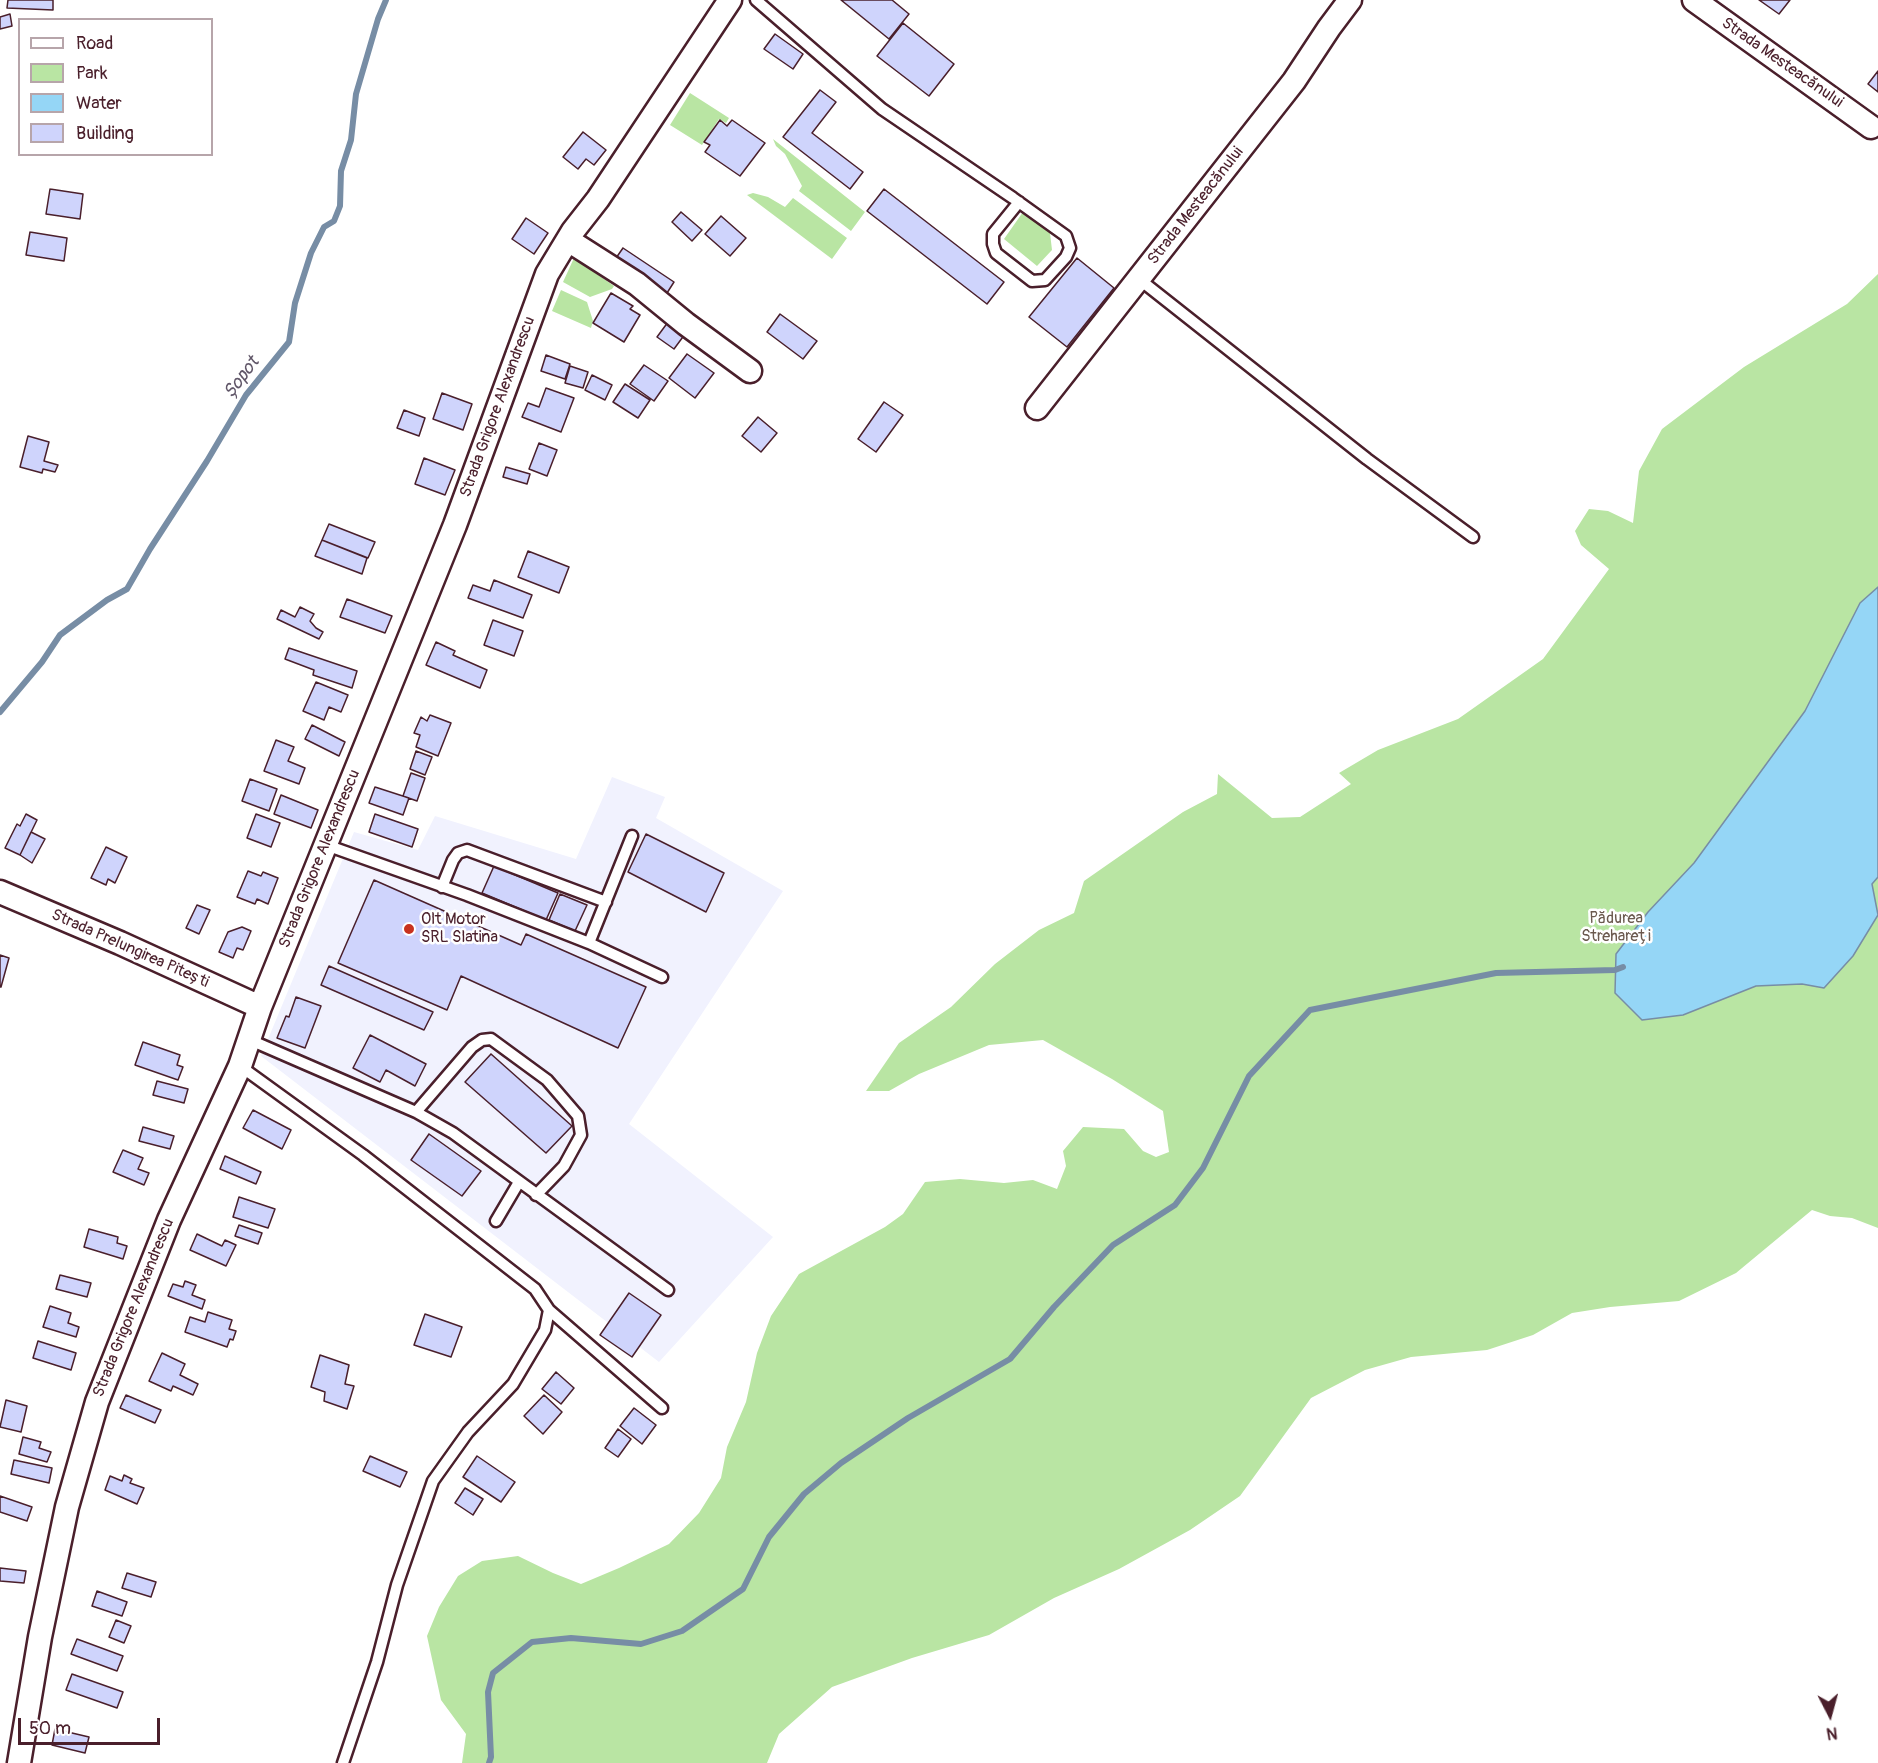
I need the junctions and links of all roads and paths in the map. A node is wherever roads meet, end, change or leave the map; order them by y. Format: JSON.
{"nodes":[{"id":1,"x":730,"y":0,"type":"edge"},
{"id":2,"x":756,"y":0,"type":"edge"},
{"id":3,"x":1350,"y":0,"type":"edge"},
{"id":4,"x":1694,"y":0,"type":"edge"},
{"id":5,"x":1871,"y":126,"type":"dead end"},
{"id":6,"x":1019,"y":202,"type":"junction"},
{"id":7,"x":568,"y":240,"type":"junction"},
{"id":8,"x":1139,"y":279,"type":"junction"},
{"id":9,"x":750,"y":371,"type":"dead end"},
{"id":10,"x":1037,"y":408,"type":"dead end"},
{"id":11,"x":1473,"y":537,"type":"dead end"},
{"id":12,"x":632,"y":836,"type":"dead end"},
{"id":13,"x":326,"y":845,"type":"junction"},
{"id":14,"x":442,"y":887,"type":"junction"},
{"id":15,"x":0,"y":892,"type":"edge"},
{"id":16,"x":606,"y":902,"type":"junction"},
{"id":17,"x":589,"y":943,"type":"junction"},
{"id":18,"x":662,"y":977,"type":"dead end"},
{"id":19,"x":260,"y":1007,"type":"junction"},
{"id":20,"x":250,"y":1040,"type":"junction"},
{"id":21,"x":240,"y":1066,"type":"junction"},
{"id":22,"x":416,"y":1112,"type":"junction"},
{"id":23,"x":519,"y":1182,"type":"junction"},
{"id":24,"x":537,"y":1195,"type":"junction"},
{"id":25,"x":496,"y":1221,"type":"dead end"},
{"id":26,"x":668,"y":1290,"type":"dead end"},
{"id":27,"x":549,"y":1310,"type":"junction"},
{"id":28,"x":662,"y":1408,"type":"dead end"},
{"id":29,"x":18,"y":1763,"type":"edge"},
{"id":30,"x":343,"y":1763,"type":"edge"}],
"edges":[{"from":1,"to":7,"type":"street","name":"Strada Grigore Alexandrescu"},
{"from":2,"to":6,"type":"lane"},
{"from":3,"to":8,"type":"street","name":"Strada Mesteacănului"},
{"from":4,"to":5,"type":"street","name":"Strada Mesteacănului"},
{"from":6,"to":6,"type":"lane"},
{"from":7,"to":9,"type":"street"},
{"from":7,"to":13,"type":"street","name":"Strada Grigore Alexandrescu"},
{"from":8,"to":10,"type":"street","name":"Strada Mesteacănului"},
{"from":8,"to":11,"type":"lane"},
{"from":12,"to":16,"type":"lane"},
{"from":13,"to":14,"type":"lane"},
{"from":13,"to":19,"type":"street","name":"Strada Grigore Alexandrescu"},
{"from":14,"to":16,"type":"lane"},
{"from":14,"to":17,"type":"lane"},
{"from":15,"to":19,"type":"street","name":"Strada Prelungirea Pitești"},
{"from":16,"to":17,"type":"lane"},
{"from":17,"to":18,"type":"lane"},
{"from":19,"to":20,"type":"street","name":"Strada Grigore Alexandrescu"},
{"from":20,"to":21,"type":"street","name":"Strada Grigore Alexandrescu"},
{"from":20,"to":22,"type":"lane"},
{"from":21,"to":27,"type":"lane"},
{"from":21,"to":29,"type":"street","name":"Strada Grigore Alexandrescu"},
{"from":22,"to":23,"type":"lane"},
{"from":22,"to":24,"type":"lane"},
{"from":23,"to":24,"type":"lane"},
{"from":23,"to":25,"type":"lane"},
{"from":24,"to":26,"type":"lane"},
{"from":27,"to":28,"type":"lane"},
{"from":27,"to":30,"type":"lane"}]}
